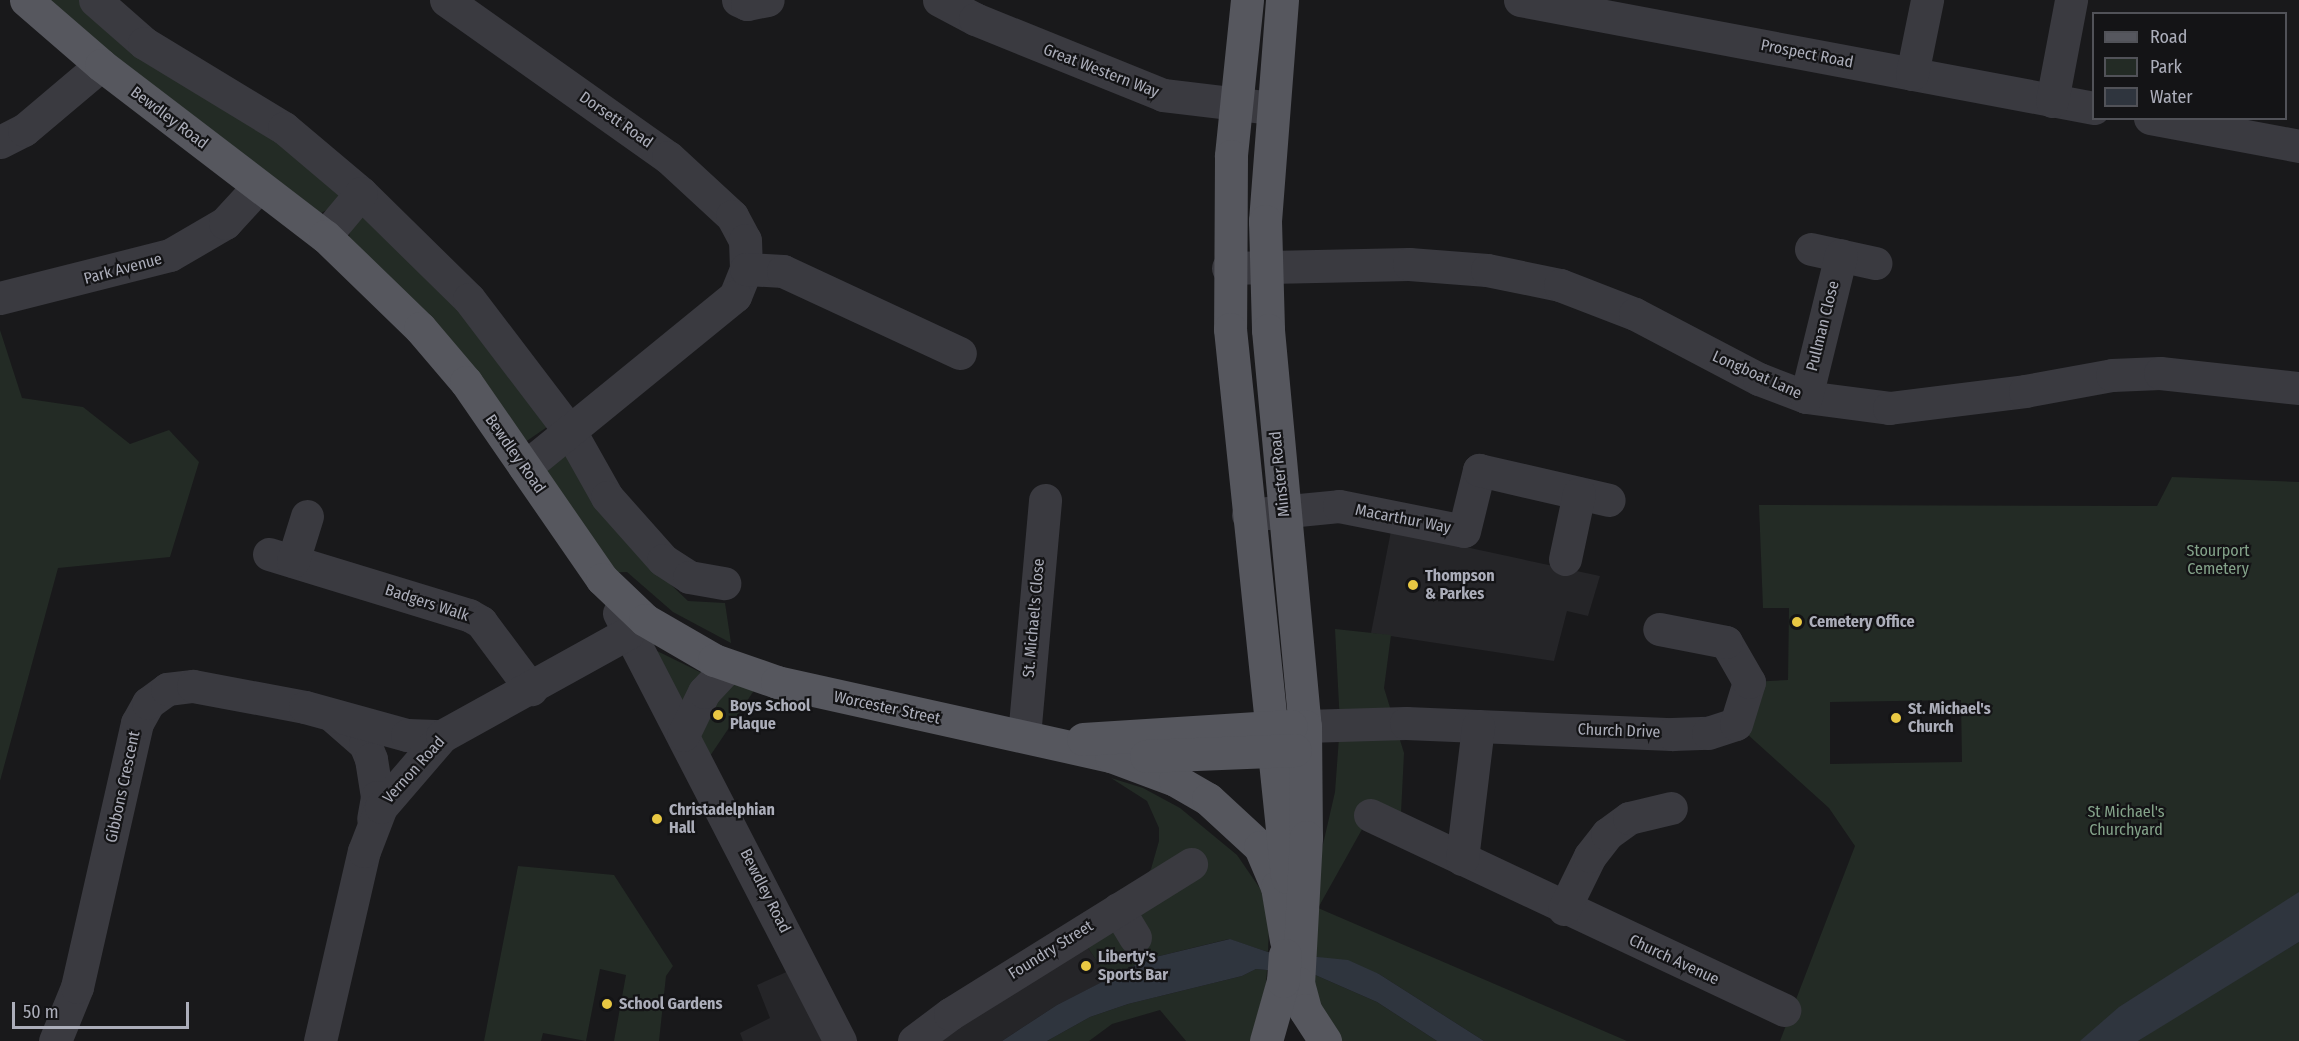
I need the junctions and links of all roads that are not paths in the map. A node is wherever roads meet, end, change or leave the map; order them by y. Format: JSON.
{"nodes":[{"id":1,"x":26,"y":0,"type":"edge"},
{"id":2,"x":95,"y":0,"type":"edge"},
{"id":3,"x":446,"y":0,"type":"edge"},
{"id":4,"x":738,"y":0,"type":"edge"},
{"id":5,"x":768,"y":0,"type":"edge"},
{"id":6,"x":939,"y":0,"type":"edge"},
{"id":7,"x":1247,"y":0,"type":"edge"},
{"id":8,"x":1282,"y":0,"type":"edge"},
{"id":9,"x":1520,"y":0,"type":"edge"},
{"id":10,"x":1927,"y":0,"type":"edge"},
{"id":11,"x":2071,"y":0,"type":"edge"},
{"id":12,"x":979,"y":10,"type":"edge"},
{"id":13,"x":100,"y":66,"type":"junction"},
{"id":14,"x":1912,"y":74,"type":"junction"},
{"id":15,"x":2052,"y":100,"type":"junction"},
{"id":16,"x":1234,"y":106,"type":"junction"},
{"id":17,"x":1272,"y":108,"type":"junction"},
{"id":18,"x":2092,"y":108,"type":"edge"},
{"id":19,"x":2161,"y":120,"type":"edge"},
{"id":20,"x":0,"y":142,"type":"edge"},
{"id":21,"x":2299,"y":146,"type":"edge"},
{"id":22,"x":259,"y":186,"type":"junction"},
{"id":23,"x":362,"y":193,"type":"junction"},
{"id":24,"x":325,"y":236,"type":"junction"},
{"id":25,"x":1875,"y":263,"type":"dead end"},
{"id":26,"x":1266,"y":267,"type":"junction"},
{"id":27,"x":1228,"y":268,"type":"junction"},
{"id":28,"x":746,"y":269,"type":"junction"},
{"id":29,"x":0,"y":298,"type":"edge"},
{"id":30,"x":960,"y":353,"type":"dead end"},
{"id":31,"x":2299,"y":388,"type":"edge"},
{"id":32,"x":1806,"y":397,"type":"junction"},
{"id":33,"x":570,"y":433,"type":"junction"},
{"id":34,"x":525,"y":467,"type":"junction"},
{"id":35,"x":1045,"y":500,"type":"dead end"},
{"id":36,"x":1283,"y":511,"type":"junction"},
{"id":37,"x":1248,"y":515,"type":"junction"},
{"id":38,"x":307,"y":516,"type":"dead end"},
{"id":39,"x":1565,"y":559,"type":"dead end"},
{"id":40,"x":602,"y":579,"type":"junction"},
{"id":41,"x":724,"y":583,"type":"dead end"},
{"id":42,"x":1659,"y":629,"type":"dead end"},
{"id":43,"x":628,"y":633,"type":"junction"},
{"id":44,"x":728,"y":666,"type":"junction"},
{"id":45,"x":531,"y":689,"type":"junction"},
{"id":46,"x":330,"y":714,"type":"junction"},
{"id":47,"x":1478,"y":726,"type":"junction"},
{"id":48,"x":684,"y":735,"type":"junction"},
{"id":49,"x":442,"y":736,"type":"junction"},
{"id":50,"x":1024,"y":736,"type":"junction"},
{"id":51,"x":1306,"y":738,"type":"junction"},
{"id":52,"x":1272,"y":739,"type":"junction"},
{"id":53,"x":1112,"y":756,"type":"junction"},
{"id":54,"x":1671,"y":808,"type":"dead end"},
{"id":55,"x":1370,"y":815,"type":"dead end"},
{"id":56,"x":371,"y":828,"type":"junction"},
{"id":57,"x":1461,"y":859,"type":"junction"},
{"id":58,"x":1191,"y":864,"type":"dead end"},
{"id":59,"x":1118,"y":909,"type":"junction"},
{"id":60,"x":1564,"y":909,"type":"junction"},
{"id":61,"x":1135,"y":937,"type":"dead end"},
{"id":62,"x":1290,"y":945,"type":"junction"},
{"id":63,"x":1290,"y":982,"type":"junction"},
{"id":64,"x":1784,"y":1010,"type":"dead end"},
{"id":65,"x":63,"y":1037,"type":"edge"},
{"id":66,"x":320,"y":1041,"type":"edge"},
{"id":67,"x":840,"y":1041,"type":"edge"},
{"id":68,"x":914,"y":1041,"type":"edge"},
{"id":69,"x":1266,"y":1041,"type":"edge"},
{"id":70,"x":1325,"y":1041,"type":"edge"}],
"edges":[{"from":1,"to":13,"type":"main road","name":"Bewdley Road"},
{"from":2,"to":23,"type":"street"},
{"from":3,"to":28,"type":"street","name":"Dorsett Road"},
{"from":4,"to":5,"type":"street"},
{"from":6,"to":12,"type":"street","name":"Great Western Way"},
{"from":7,"to":16,"type":"main road"},
{"from":8,"to":17,"type":"main road","name":"Minster Road"},
{"from":9,"to":14,"type":"street","name":"Prospect Road"},
{"from":10,"to":14,"type":"street"},
{"from":11,"to":15,"type":"street"},
{"from":12,"to":16,"type":"street","name":"Great Western Way"},
{"from":13,"to":20,"type":"street"},
{"from":13,"to":22,"type":"main road","name":"Bewdley Road"},
{"from":14,"to":15,"type":"street","name":"Prospect Road"},
{"from":15,"to":18,"type":"street","name":"Prospect Road"},
{"from":16,"to":17,"type":"street","name":"Great Western Way"},
{"from":16,"to":27,"type":"main road"},
{"from":17,"to":26,"type":"main road","name":"Minster Road"},
{"from":19,"to":21,"type":"street"},
{"from":22,"to":24,"type":"main road","name":"Bewdley Road"},
{"from":22,"to":29,"type":"street","name":"Park Avenue"},
{"from":23,"to":24,"type":"street"},
{"from":23,"to":33,"type":"street"},
{"from":24,"to":34,"type":"main road","name":"Bewdley Road"},
{"from":25,"to":32,"type":"street","name":"Pullman Close"},
{"from":26,"to":27,"type":"street","name":"Longboat Lane"},
{"from":26,"to":32,"type":"street","name":"Longboat Lane"},
{"from":26,"to":36,"type":"main road","name":"Minster Road"},
{"from":27,"to":37,"type":"main road"},
{"from":28,"to":30,"type":"street"},
{"from":28,"to":33,"type":"street","name":"Dorsett Road"},
{"from":31,"to":32,"type":"street","name":"Longboat Lane"},
{"from":33,"to":34,"type":"street","name":"Dorsett Road"},
{"from":33,"to":41,"type":"street"},
{"from":34,"to":40,"type":"main road","name":"Bewdley Road"},
{"from":35,"to":50,"type":"street","name":"St. Michael's Close"},
{"from":36,"to":37,"type":"street","name":"Macarthur Way"},
{"from":36,"to":39,"type":"street","name":"Macarthur Way"},
{"from":36,"to":51,"type":"main road","name":"Minster Road"},
{"from":37,"to":52,"type":"main road"},
{"from":38,"to":45,"type":"street","name":"Badgers Walk"},
{"from":40,"to":43,"type":"street","name":"Bewdley Road"},
{"from":40,"to":44,"type":"main road","name":"Worcester Street"},
{"from":42,"to":47,"type":"street","name":"Church Drive"},
{"from":43,"to":45,"type":"street","name":"Vernon Road"},
{"from":43,"to":48,"type":"street","name":"Bewdley Road"},
{"from":44,"to":48,"type":"street"},
{"from":44,"to":50,"type":"main road","name":"Worcester Street"},
{"from":45,"to":49,"type":"street","name":"Vernon Road"},
{"from":46,"to":49,"type":"street","name":"Gibbons Crescent"},
{"from":46,"to":56,"type":"street"},
{"from":46,"to":65,"type":"street","name":"Gibbons Crescent"},
{"from":47,"to":51,"type":"street","name":"Church Drive"},
{"from":47,"to":57,"type":"street"},
{"from":48,"to":67,"type":"street","name":"Bewdley Road"},
{"from":49,"to":56,"type":"street","name":"Vernon Road"},
{"from":50,"to":52,"type":"main road","name":"Worcester Street"},
{"from":50,"to":53,"type":"main road","name":"Worcester Street"},
{"from":51,"to":52,"type":"main road"},
{"from":51,"to":62,"type":"main road","name":"Minster Road"},
{"from":52,"to":53,"type":"main road","name":"Worcester Street"},
{"from":52,"to":62,"type":"main road"},
{"from":53,"to":62,"type":"main road","name":"Worcester Street"},
{"from":54,"to":60,"type":"street"},
{"from":55,"to":57,"type":"street","name":"Church Avenue"},
{"from":56,"to":66,"type":"street","name":"Vernon Road"},
{"from":57,"to":60,"type":"street","name":"Church Avenue"},
{"from":58,"to":59,"type":"street","name":"Foundry Street"},
{"from":59,"to":61,"type":"street"},
{"from":59,"to":68,"type":"street","name":"Foundry Street"},
{"from":60,"to":64,"type":"street","name":"Church Avenue"},
{"from":62,"to":63,"type":"main road"},
{"from":63,"to":69,"type":"main road"},
{"from":63,"to":70,"type":"main road"}]}
